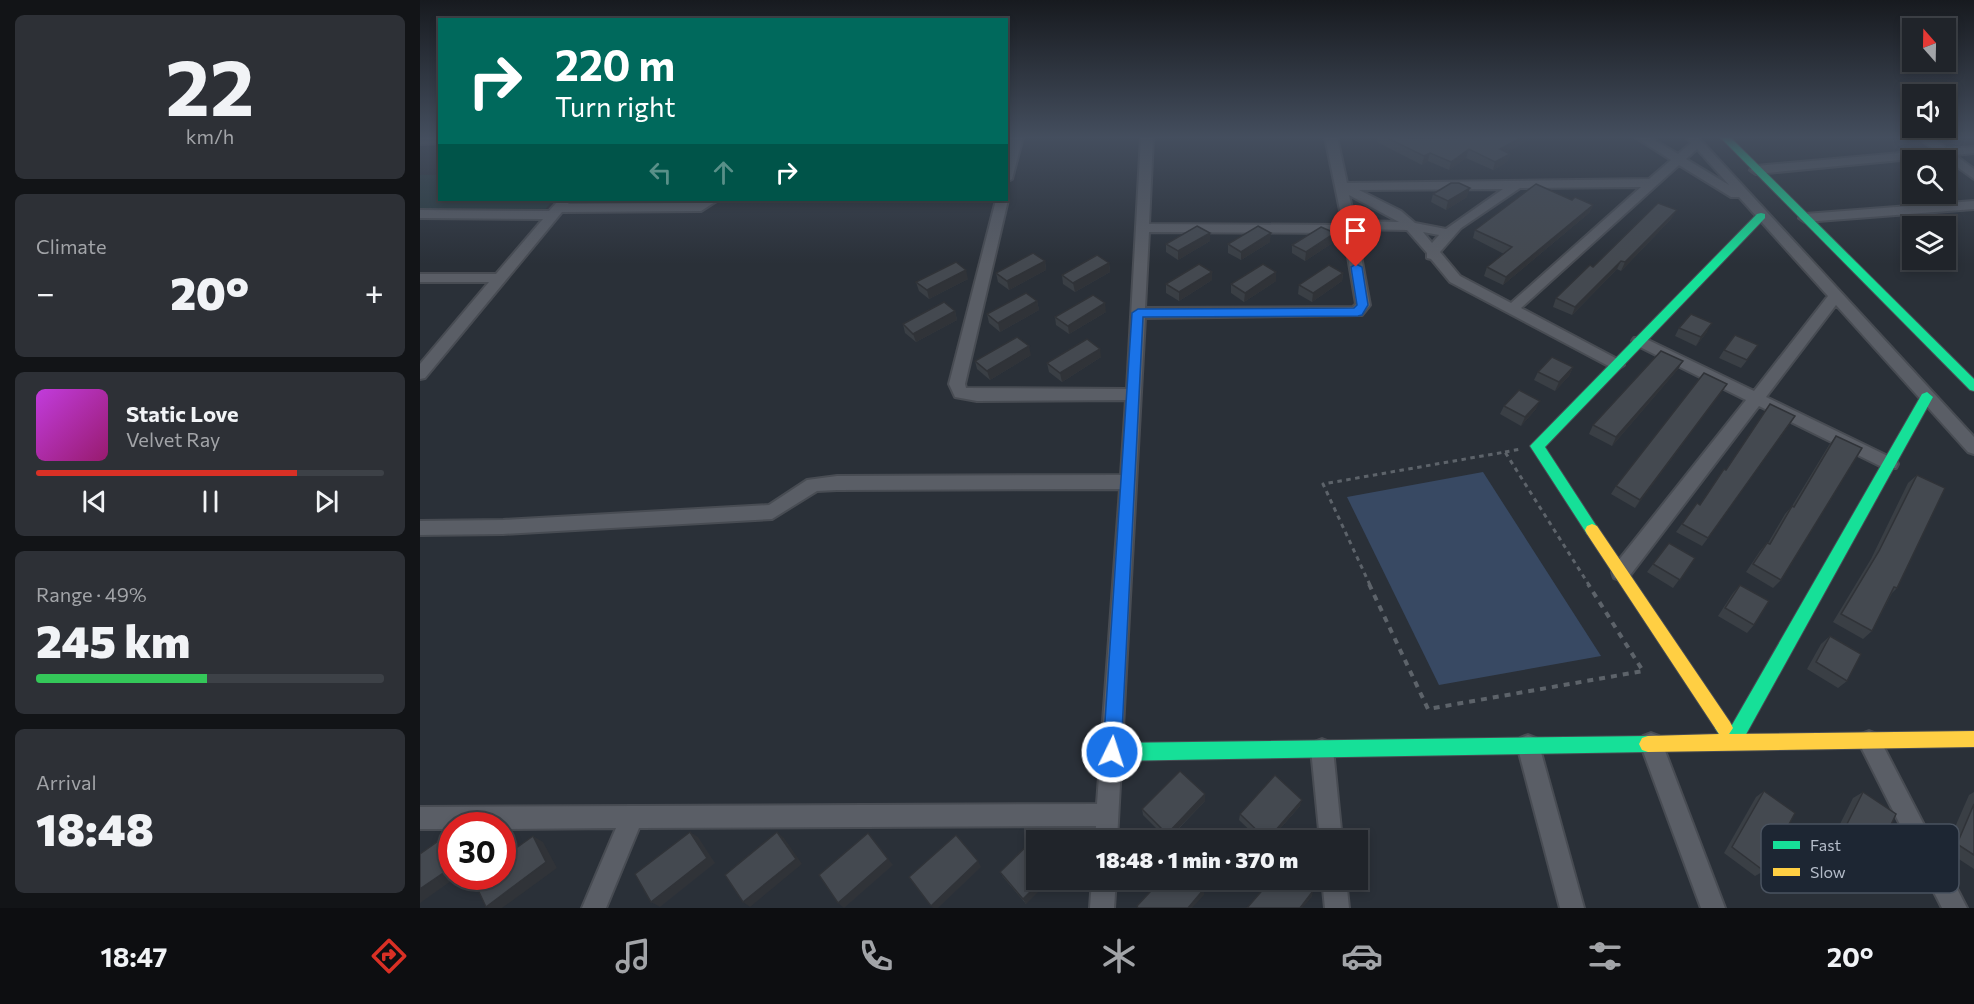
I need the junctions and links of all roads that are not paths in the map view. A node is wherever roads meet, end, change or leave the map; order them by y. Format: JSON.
{"nodes":[{"id":1,"x":1145,"y":179,"type":"edge"},
{"id":2,"x":1339,"y":179,"type":"edge"},
{"id":3,"x":1654,"y":179,"type":"edge"},
{"id":4,"x":1710,"y":179,"type":"edge"},
{"id":5,"x":1728,"y":179,"type":"edge"},
{"id":6,"x":1766,"y":179,"type":"edge"},
{"id":7,"x":1650,"y":183,"type":"junction"},
{"id":8,"x":1518,"y":184,"type":"junction"},
{"id":9,"x":1470,"y":185,"type":"junction"},
{"id":10,"x":1341,"y":187,"type":"junction"},
{"id":11,"x":710,"y":201,"type":"edge"},
{"id":12,"x":1002,"y":201,"type":"edge"},
{"id":13,"x":1490,"y":201,"type":"junction"},
{"id":14,"x":1749,"y":203,"type":"junction"},
{"id":15,"x":1974,"y":205,"type":"edge"},
{"id":16,"x":558,"y":207,"type":"edge"},
{"id":17,"x":420,"y":214,"type":"edge"},
{"id":18,"x":1761,"y":216,"type":"junction"},
{"id":19,"x":1805,"y":218,"type":"junction"},
{"id":20,"x":1411,"y":226,"type":"junction"},
{"id":21,"x":1350,"y":227,"type":"junction"},
{"id":22,"x":1142,"y":228,"type":"junction"},
{"id":23,"x":1449,"y":233,"type":"junction"},
{"id":24,"x":1432,"y":255,"type":"junction"},
{"id":25,"x":420,"y":278,"type":"edge"},
{"id":26,"x":500,"y":278,"type":"junction"},
{"id":27,"x":1835,"y":297,"type":"junction"},
{"id":28,"x":1512,"y":309,"type":"junction"},
{"id":29,"x":1138,"y":313,"type":"junction"},
{"id":30,"x":1639,"y":341,"type":"junction"},
{"id":31,"x":420,"y":353,"type":"edge"},
{"id":32,"x":437,"y":353,"type":"junction"},
{"id":33,"x":1616,"y":365,"type":"junction"},
{"id":34,"x":420,"y":374,"type":"edge"},
{"id":35,"x":1974,"y":387,"type":"edge"},
{"id":36,"x":1134,"y":394,"type":"junction"},
{"id":37,"x":1927,"y":397,"type":"junction"},
{"id":38,"x":1756,"y":399,"type":"junction"},
{"id":39,"x":1974,"y":448,"type":"edge"},
{"id":40,"x":1890,"y":464,"type":"junction"},
{"id":41,"x":1129,"y":482,"type":"junction"},
{"id":42,"x":420,"y":528,"type":"edge"},
{"id":43,"x":1621,"y":572,"type":"junction"},
{"id":44,"x":1974,"y":739,"type":"edge"},
{"id":45,"x":1733,"y":741,"type":"junction"},
{"id":46,"x":1869,"y":741,"type":"junction"},
{"id":47,"x":1651,"y":743,"type":"junction"},
{"id":48,"x":1528,"y":745,"type":"junction"},
{"id":49,"x":1322,"y":748,"type":"junction"},
{"id":50,"x":1112,"y":752,"type":"junction"},
{"id":51,"x":1108,"y":815,"type":"junction"},
{"id":52,"x":632,"y":817,"type":"junction"},
{"id":53,"x":420,"y":818,"type":"edge"},
{"id":54,"x":1912,"y":824,"type":"edge"},
{"id":55,"x":1107,"y":830,"type":"edge"},
{"id":56,"x":1330,"y":830,"type":"edge"},
{"id":57,"x":1103,"y":890,"type":"edge"},
{"id":58,"x":1335,"y":890,"type":"edge"},
{"id":59,"x":1947,"y":893,"type":"edge"},
{"id":60,"x":594,"y":908,"type":"edge"},
{"id":61,"x":1102,"y":908,"type":"edge"},
{"id":62,"x":1337,"y":908,"type":"edge"},
{"id":63,"x":1572,"y":908,"type":"edge"},
{"id":64,"x":1713,"y":908,"type":"edge"},
{"id":65,"x":1955,"y":908,"type":"edge"}],
"edges":[{"from":1,"to":22,"type":"street"},
{"from":2,"to":10,"type":"street"},
{"from":3,"to":7,"type":"street"},
{"from":4,"to":14,"type":"street"},
{"from":5,"to":14,"type":"street"},
{"from":6,"to":19,"type":"street"},
{"from":7,"to":8,"type":"street"},
{"from":7,"to":28,"type":"street"},
{"from":8,"to":9,"type":"street"},
{"from":8,"to":13,"type":"street"},
{"from":9,"to":10,"type":"street"},
{"from":9,"to":13,"type":"street"},
{"from":10,"to":20,"type":"street"},
{"from":10,"to":21,"type":"street"},
{"from":11,"to":16,"type":"street"},
{"from":12,"to":36,"type":"street"},
{"from":13,"to":23,"type":"street"},
{"from":14,"to":18,"type":"street"},
{"from":15,"to":19,"type":"street"},
{"from":16,"to":17,"type":"street"},
{"from":16,"to":26,"type":"street"},
{"from":18,"to":27,"type":"street"},
{"from":18,"to":30,"type":"street"},
{"from":19,"to":35,"type":"street"},
{"from":20,"to":21,"type":"street"},
{"from":20,"to":23,"type":"street"},
{"from":20,"to":24,"type":"street"},
{"from":21,"to":22,"type":"street"},
{"from":21,"to":29,"type":"street"},
{"from":22,"to":29,"type":"street"},
{"from":23,"to":24,"type":"street"},
{"from":24,"to":28,"type":"street"},
{"from":25,"to":26,"type":"street"},
{"from":26,"to":32,"type":"street"},
{"from":27,"to":37,"type":"street"},
{"from":27,"to":38,"type":"street"},
{"from":28,"to":33,"type":"street"},
{"from":29,"to":36,"type":"street"},
{"from":30,"to":33,"type":"street"},
{"from":30,"to":38,"type":"street"},
{"from":31,"to":32,"type":"street"},
{"from":32,"to":34,"type":"street"},
{"from":33,"to":43,"type":"street"},
{"from":36,"to":41,"type":"street"},
{"from":37,"to":39,"type":"street"},
{"from":37,"to":40,"type":"street"},
{"from":38,"to":40,"type":"street"},
{"from":38,"to":43,"type":"street"},
{"from":40,"to":45,"type":"street"},
{"from":41,"to":42,"type":"street"},
{"from":41,"to":50,"type":"street"},
{"from":43,"to":45,"type":"street"},
{"from":44,"to":46,"type":"street"},
{"from":45,"to":46,"type":"street"},
{"from":45,"to":47,"type":"street"},
{"from":46,"to":54,"type":"street"},
{"from":47,"to":48,"type":"street"},
{"from":47,"to":64,"type":"street"},
{"from":48,"to":49,"type":"street"},
{"from":48,"to":63,"type":"street"},
{"from":49,"to":50,"type":"street"},
{"from":49,"to":56,"type":"street"},
{"from":50,"to":51,"type":"street"},
{"from":51,"to":52,"type":"street"},
{"from":51,"to":55,"type":"street"},
{"from":52,"to":53,"type":"street"},
{"from":52,"to":60,"type":"street"},
{"from":57,"to":61,"type":"street"},
{"from":58,"to":62,"type":"street"},
{"from":59,"to":65,"type":"street"}]}
